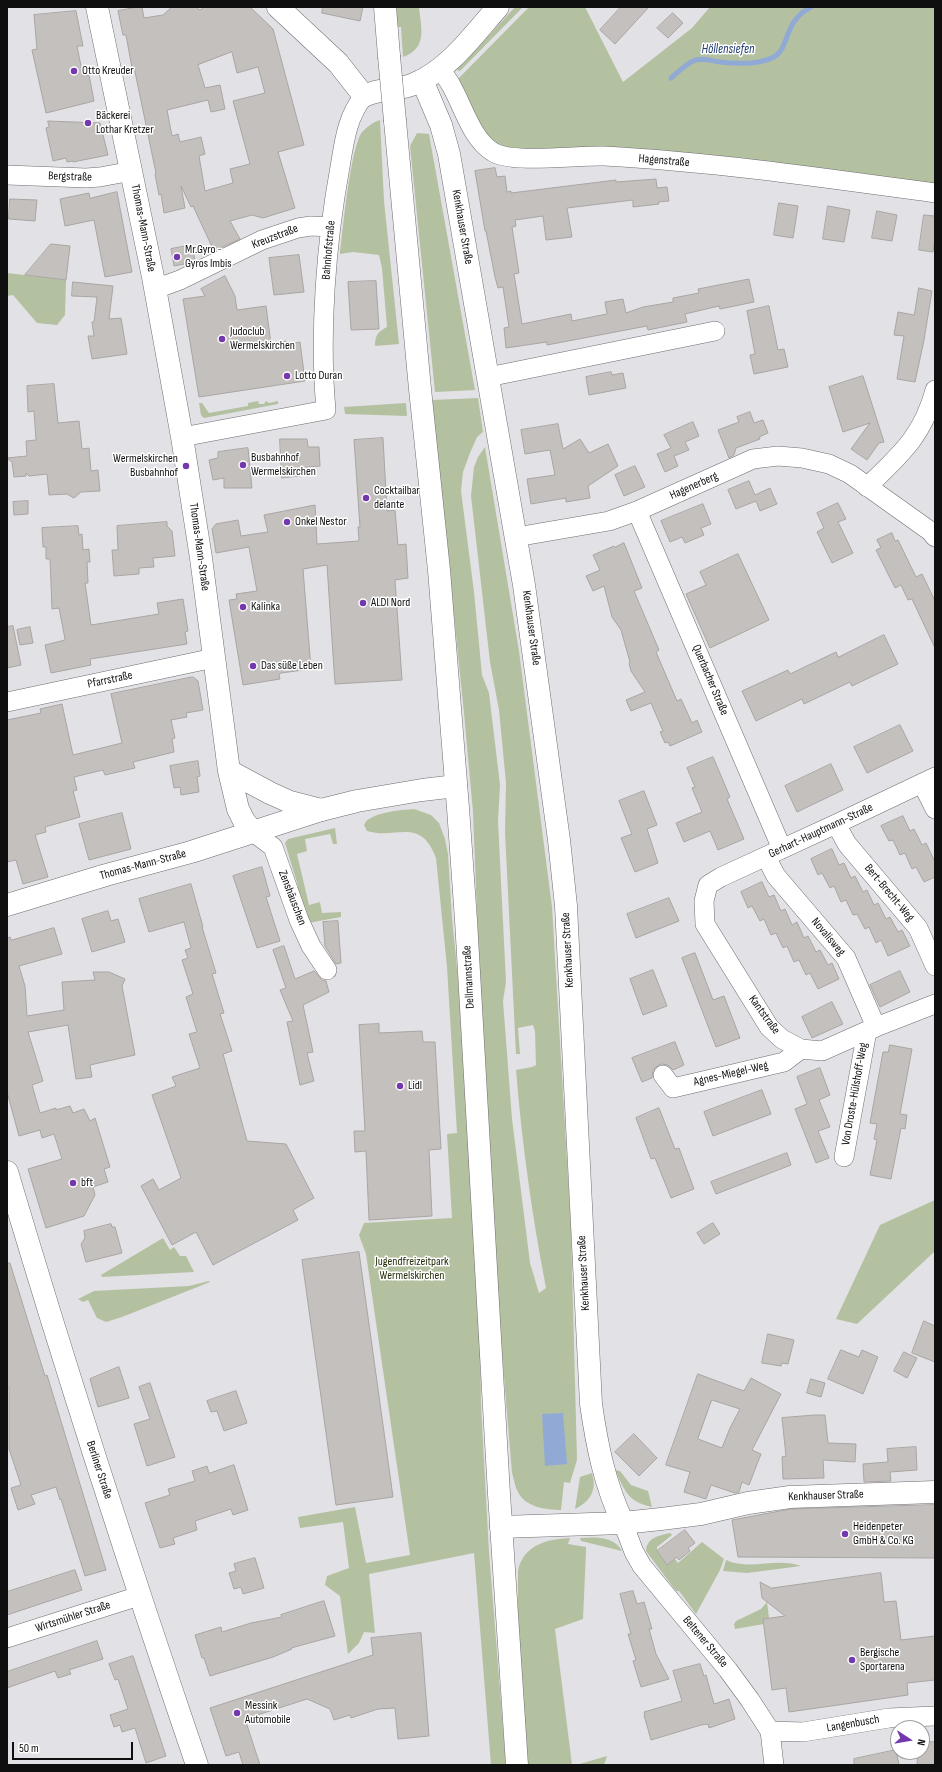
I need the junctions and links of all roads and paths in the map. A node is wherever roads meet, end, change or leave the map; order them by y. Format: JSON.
{"nodes":[{"id":1,"x":98,"y":7,"type":"edge"},
{"id":2,"x":278,"y":7,"type":"edge"},
{"id":3,"x":385,"y":7,"type":"edge"},
{"id":4,"x":498,"y":7,"type":"edge"},
{"id":5,"x":431,"y":74,"type":"junction"},
{"id":6,"x":364,"y":96,"type":"junction"},
{"id":7,"x":132,"y":171,"type":"junction"},
{"id":8,"x":11,"y":175,"type":"edge"},
{"id":9,"x":935,"y":193,"type":"edge"},
{"id":10,"x":331,"y":227,"type":"junction"},
{"id":11,"x":155,"y":290,"type":"junction"},
{"id":12,"x":715,"y":331,"type":"dead end"},
{"id":13,"x":488,"y":377,"type":"junction"},
{"id":14,"x":935,"y":390,"type":"edge"},
{"id":15,"x":182,"y":437,"type":"junction"},
{"id":16,"x":867,"y":487,"type":"junction"},
{"id":17,"x":637,"y":511,"type":"junction"},
{"id":18,"x":516,"y":537,"type":"junction"},
{"id":19,"x":935,"y":537,"type":"edge"},
{"id":20,"x":214,"y":658,"type":"junction"},
{"id":21,"x":7,"y":702,"type":"edge"},
{"id":22,"x":229,"y":771,"type":"junction"},
{"id":23,"x":928,"y":780,"type":"edge"},
{"id":24,"x":456,"y":786,"type":"junction"},
{"id":25,"x":321,"y":810,"type":"junction"},
{"id":26,"x":935,"y":810,"type":"edge"},
{"id":27,"x":836,"y":824,"type":"junction"},
{"id":28,"x":253,"y":832,"type":"junction"},
{"id":29,"x":774,"y":853,"type":"junction"},
{"id":30,"x":708,"y":886,"type":"joint"},
{"id":31,"x":7,"y":905,"type":"edge"},
{"id":32,"x":935,"y":966,"type":"edge"},
{"id":33,"x":327,"y":970,"type":"dead end"},
{"id":34,"x":935,"y":1004,"type":"edge"},
{"id":35,"x":872,"y":1029,"type":"junction"},
{"id":36,"x":801,"y":1049,"type":"junction"},
{"id":37,"x":663,"y":1075,"type":"dead end"},
{"id":38,"x":844,"y":1157,"type":"dead end"},
{"id":39,"x":7,"y":1172,"type":"edge"},
{"id":40,"x":935,"y":1492,"type":"edge"},
{"id":41,"x":623,"y":1523,"type":"junction"},
{"id":42,"x":501,"y":1527,"type":"junction"},
{"id":43,"x":139,"y":1596,"type":"junction"},
{"id":44,"x":7,"y":1638,"type":"edge"},
{"id":45,"x":935,"y":1716,"type":"edge"},
{"id":46,"x":770,"y":1732,"type":"junction"},
{"id":47,"x":197,"y":1765,"type":"edge"},
{"id":48,"x":517,"y":1765,"type":"edge"},
{"id":49,"x":774,"y":1765,"type":"edge"}],
"edges":[{"from":1,"to":7,"type":"street","name":"Thomas-Mann-Straße"},
{"from":2,"to":6,"type":"street"},
{"from":3,"to":24,"type":"street","name":"Dellmannstraße","bridge":true},
{"from":4,"to":5,"type":"street"},
{"from":5,"to":6,"type":"street"},
{"from":5,"to":9,"type":"street","name":"Hagenstraße"},
{"from":5,"to":13,"type":"street","name":"Kenkhauser Straße"},
{"from":6,"to":10,"type":"street","name":"Bahnhofstraße"},
{"from":7,"to":8,"type":"street","name":"Bergstraße"},
{"from":7,"to":11,"type":"street","name":"Thomas-Mann-Straße"},
{"from":10,"to":11,"type":"street","name":"Kreuzstraße"},
{"from":10,"to":15,"type":"street","name":"Bahnhofstraße"},
{"from":11,"to":15,"type":"street","name":"Thomas-Mann-Straße"},
{"from":12,"to":13,"type":"street"},
{"from":13,"to":18,"type":"street","name":"Kenkhauser Straße"},
{"from":14,"to":16,"type":"street"},
{"from":15,"to":20,"type":"street","name":"Thomas-Mann-Straße"},
{"from":16,"to":17,"type":"street","name":"Hagenerberg"},
{"from":16,"to":19,"type":"street","name":"Hagenerberg"},
{"from":17,"to":18,"type":"street","name":"Hagenerberg"},
{"from":17,"to":29,"type":"street","name":"Querbacher Straße"},
{"from":18,"to":41,"type":"street","name":"Kenkhauser Straße"},
{"from":20,"to":21,"type":"street","name":"Pfarrstraße"},
{"from":20,"to":22,"type":"street","name":"Thomas-Mann-Straße"},
{"from":22,"to":25,"type":"street"},
{"from":22,"to":28,"type":"street","name":"Thomas-Mann-Straße"},
{"from":23,"to":26,"type":"street"},
{"from":23,"to":27,"type":"street","name":"Gerhart-Hauptmann-Straße"},
{"from":24,"to":25,"type":"street"},
{"from":24,"to":42,"type":"street","name":"Dellmannstraße"},
{"from":25,"to":28,"type":"street"},
{"from":27,"to":29,"type":"street","name":"Gerhart-Hauptmann-Straße"},
{"from":27,"to":32,"type":"street","name":"Bert-Brecht-Weg"},
{"from":28,"to":31,"type":"street","name":"Thomas-Mann-Straße"},
{"from":28,"to":33,"type":"street","name":"Zenshäuschen"},
{"from":29,"to":30,"type":"street","name":"Gerhart-Hauptmann-Straße"},
{"from":29,"to":35,"type":"street","name":"Novalisweg"},
{"from":30,"to":36,"type":"street","name":"Kantstraße"},
{"from":34,"to":35,"type":"street","name":"Kantstraße"},
{"from":35,"to":36,"type":"street","name":"Kantstraße"},
{"from":35,"to":38,"type":"street","name":"Von Droste-Hülshoff-Weg"},
{"from":36,"to":37,"type":"street","name":"Agnes-Miegel-Weg"},
{"from":39,"to":43,"type":"street","name":"Berliner Straße"},
{"from":40,"to":41,"type":"street","name":"Kenkhauser Straße"},
{"from":41,"to":42,"type":"street","name":"Kenkhauser Straße"},
{"from":41,"to":46,"type":"street","name":"Beltener Straße"},
{"from":42,"to":48,"type":"street","name":"Dellmannstraße"},
{"from":43,"to":44,"type":"street","name":"Wirtsmühler Straße"},
{"from":43,"to":47,"type":"street","name":"Berliner Straße"},
{"from":45,"to":46,"type":"street","name":"Langenbusch"},
{"from":46,"to":49,"type":"street","name":"Beltener Straße"}]}
